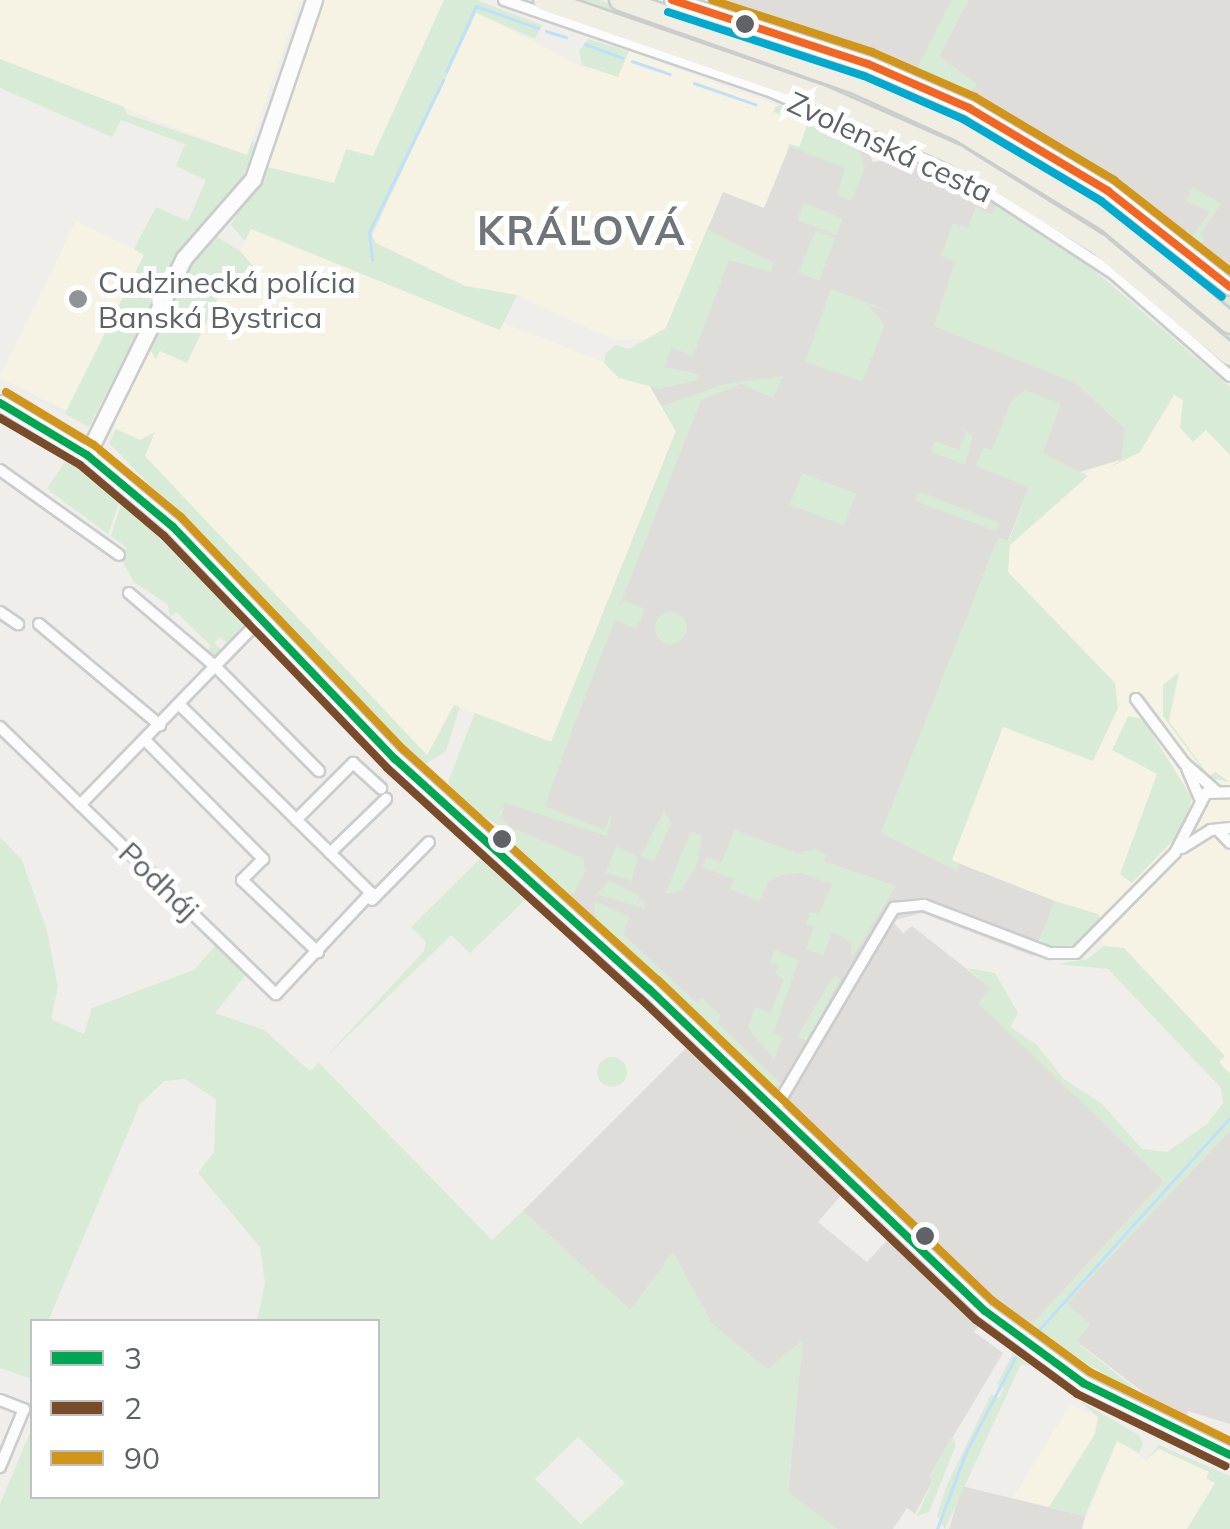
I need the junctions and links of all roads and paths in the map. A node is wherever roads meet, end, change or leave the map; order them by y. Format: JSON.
{"nodes":[{"id":1,"x":314,"y":0,"type":"edge"},
{"id":2,"x":504,"y":0,"type":"edge"},
{"id":3,"x":544,"y":0,"type":"edge"},
{"id":4,"x":620,"y":0,"type":"edge"},
{"id":5,"x":672,"y":0,"type":"edge"},
{"id":6,"x":1230,"y":287,"type":"edge"},
{"id":7,"x":1230,"y":322,"type":"edge"},
{"id":8,"x":1230,"y":356,"type":"edge"},
{"id":9,"x":1230,"y":376,"type":"edge"},
{"id":10,"x":0,"y":403,"type":"edge"},
{"id":11,"x":87,"y":455,"type":"junction"},
{"id":12,"x":0,"y":470,"type":"edge"},
{"id":13,"x":119,"y":555,"type":"dead end"},
{"id":14,"x":129,"y":593,"type":"dead end"},
{"id":15,"x":0,"y":612,"type":"edge"},
{"id":16,"x":261,"y":619,"type":"junction"},
{"id":17,"x":18,"y":624,"type":"dead end"},
{"id":18,"x":38,"y":624,"type":"dead end"},
{"id":19,"x":216,"y":668,"type":"junction"},
{"id":20,"x":1136,"y":699,"type":"dead end"},
{"id":21,"x":180,"y":705,"type":"junction"},
{"id":22,"x":160,"y":725,"type":"junction"},
{"id":23,"x":0,"y":727,"type":"edge"},
{"id":24,"x":145,"y":740,"type":"junction"},
{"id":25,"x":1184,"y":763,"type":"junction"},
{"id":26,"x":319,"y":770,"type":"dead end"},
{"id":27,"x":380,"y":788,"type":"dead end"},
{"id":28,"x":1214,"y":790,"type":"junction"},
{"id":29,"x":1230,"y":792,"type":"edge"},
{"id":30,"x":386,"y":800,"type":"dead end"},
{"id":31,"x":1201,"y":801,"type":"junction"},
{"id":32,"x":80,"y":805,"type":"junction"},
{"id":33,"x":1199,"y":817,"type":"junction"},
{"id":34,"x":296,"y":820,"type":"junction"},
{"id":35,"x":1220,"y":830,"type":"edge"},
{"id":36,"x":428,"y":842,"type":"dead end"},
{"id":37,"x":1230,"y":843,"type":"edge"},
{"id":38,"x":330,"y":853,"type":"junction"},
{"id":39,"x":1175,"y":853,"type":"junction"},
{"id":40,"x":372,"y":900,"type":"dead end"},
{"id":41,"x":318,"y":952,"type":"junction"},
{"id":42,"x":775,"y":1109,"type":"junction"},
{"id":43,"x":0,"y":1400,"type":"edge"},
{"id":44,"x":1230,"y":1455,"type":"edge"},
{"id":45,"x":0,"y":1467,"type":"edge"}],
"edges":[{"from":1,"to":11,"type":"main road"},
{"from":2,"to":9,"type":"street","name":"Zvolenská cesta"},
{"from":3,"to":8,"type":"highway"},
{"from":4,"to":7,"type":"highway"},
{"from":5,"to":6,"type":"main road","name":"Zvolenská cesta"},
{"from":10,"to":11,"type":"main road"},
{"from":11,"to":16,"type":"main road"},
{"from":12,"to":13,"type":"street"},
{"from":14,"to":19,"type":"street"},
{"from":15,"to":17,"type":"street"},
{"from":16,"to":19,"type":"street"},
{"from":16,"to":42,"type":"main road"},
{"from":18,"to":22,"type":"street"},
{"from":19,"to":21,"type":"street"},
{"from":19,"to":26,"type":"street"},
{"from":20,"to":25,"type":"street"},
{"from":21,"to":22,"type":"street"},
{"from":21,"to":34,"type":"street","name":"Podháj"},
{"from":22,"to":24,"type":"street"},
{"from":23,"to":32,"type":"street","name":"Podháj"},
{"from":24,"to":32,"type":"street"},
{"from":24,"to":41,"type":"street","name":"Podháj"},
{"from":25,"to":28,"type":"street"},
{"from":25,"to":31,"type":"street"},
{"from":27,"to":34,"type":"street"},
{"from":28,"to":29,"type":"street"},
{"from":28,"to":31,"type":"street"},
{"from":30,"to":38,"type":"street"},
{"from":31,"to":33,"type":"street"},
{"from":32,"to":41,"type":"street","name":"Podháj"},
{"from":33,"to":35,"type":"street"},
{"from":33,"to":39,"type":"street"},
{"from":34,"to":38,"type":"street","name":"Podháj"},
{"from":35,"to":37,"type":"street"},
{"from":35,"to":39,"type":"street"},
{"from":36,"to":40,"type":"street"},
{"from":38,"to":41,"type":"street","name":"Podháj"},
{"from":39,"to":42,"type":"street"},
{"from":42,"to":44,"type":"main road"},
{"from":43,"to":45,"type":"street"}]}
